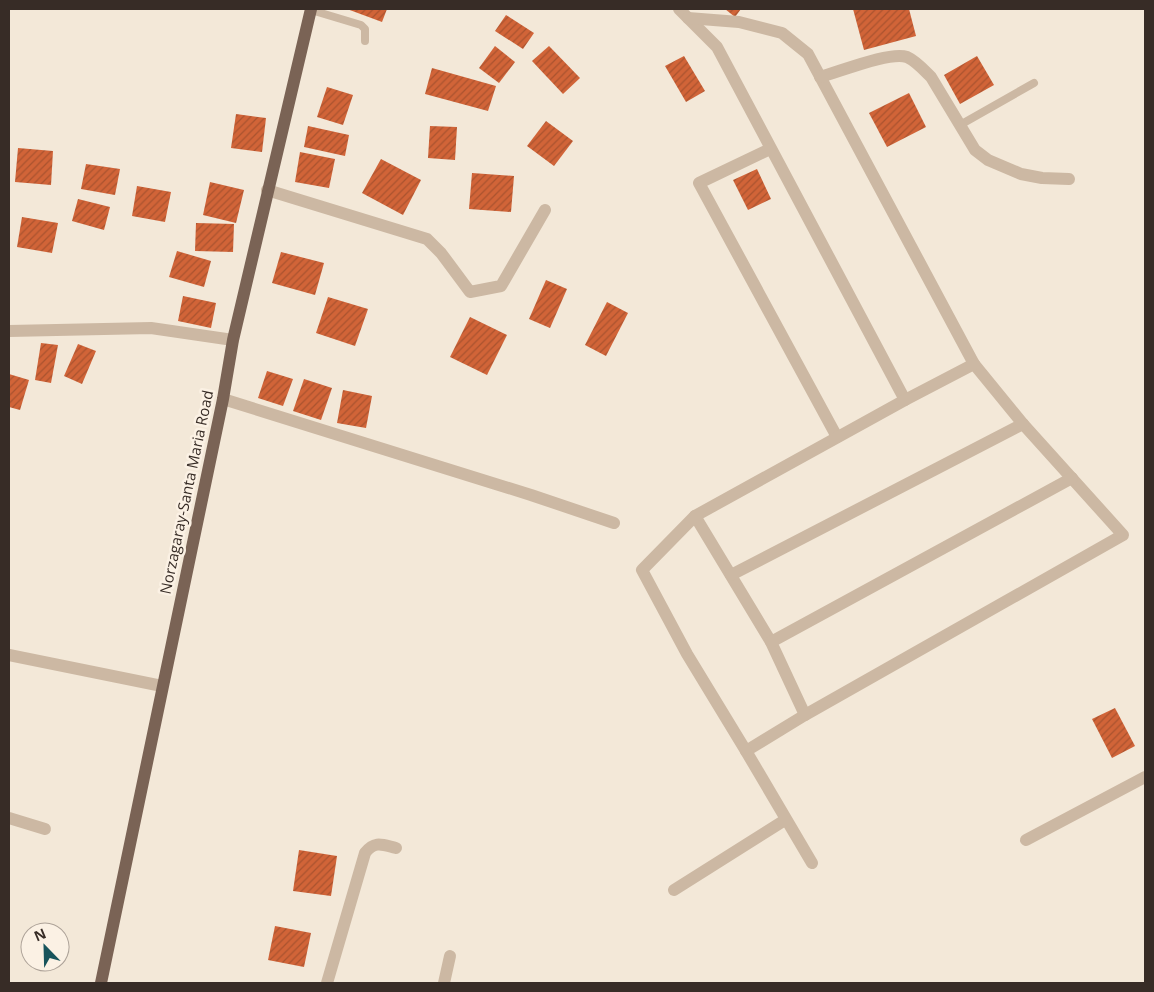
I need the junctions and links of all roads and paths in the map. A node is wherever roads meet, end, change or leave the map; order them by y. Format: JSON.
{"nodes":[{"id":1,"x":311,"y":9,"type":"edge"},
{"id":2,"x":684,"y":13,"type":"edge"},
{"id":3,"x":365,"y":41,"type":"dead end"},
{"id":4,"x":820,"y":77,"type":"junction"},
{"id":5,"x":1034,"y":83,"type":"dead end"},
{"id":6,"x":960,"y":124,"type":"junction"},
{"id":7,"x":770,"y":149,"type":"junction"},
{"id":8,"x":1069,"y":179,"type":"dead end"},
{"id":9,"x":267,"y":190,"type":"junction"},
{"id":10,"x":545,"y":210,"type":"dead end"},
{"id":11,"x":9,"y":331,"type":"edge"},
{"id":12,"x":232,"y":340,"type":"junction"},
{"id":13,"x":974,"y":364,"type":"junction"},
{"id":14,"x":223,"y":398,"type":"junction"},
{"id":15,"x":905,"y":400,"type":"junction"},
{"id":16,"x":1023,"y":424,"type":"junction"},
{"id":17,"x":836,"y":437,"type":"junction"},
{"id":18,"x":1072,"y":478,"type":"junction"},
{"id":19,"x":695,"y":516,"type":"junction"},
{"id":20,"x":614,"y":523,"type":"dead end"},
{"id":21,"x":731,"y":575,"type":"junction"},
{"id":22,"x":770,"y":642,"type":"junction"},
{"id":23,"x":9,"y":655,"type":"edge"},
{"id":24,"x":162,"y":686,"type":"junction"},
{"id":25,"x":805,"y":715,"type":"junction"},
{"id":26,"x":746,"y":751,"type":"junction"},
{"id":27,"x":1145,"y":777,"type":"edge"},
{"id":28,"x":9,"y":818,"type":"edge"},
{"id":29,"x":785,"y":820,"type":"junction"},
{"id":30,"x":45,"y":829,"type":"dead end"},
{"id":31,"x":1026,"y":840,"type":"dead end"},
{"id":32,"x":396,"y":848,"type":"dead end"},
{"id":33,"x":812,"y":864,"type":"dead end"},
{"id":34,"x":674,"y":890,"type":"dead end"},
{"id":35,"x":450,"y":956,"type":"dead end"},
{"id":36,"x":101,"y":983,"type":"edge"},
{"id":37,"x":327,"y":983,"type":"edge"},
{"id":38,"x":444,"y":983,"type":"edge"}],
"edges":[{"from":1,"to":3,"type":"lane"},
{"from":1,"to":9,"type":"main road","name":"Norzagaray-Santa Maria Road"},
{"from":2,"to":4,"type":"street"},
{"from":2,"to":7,"type":"street"},
{"from":4,"to":6,"type":"street"},
{"from":4,"to":13,"type":"street"},
{"from":5,"to":6,"type":"lane"},
{"from":6,"to":8,"type":"street"},
{"from":7,"to":15,"type":"street"},
{"from":7,"to":17,"type":"street"},
{"from":9,"to":10,"type":"street"},
{"from":9,"to":12,"type":"main road","name":"Norzagaray-Santa Maria Road"},
{"from":11,"to":12,"type":"street"},
{"from":12,"to":14,"type":"main road","name":"Norzagaray-Santa Maria Road"},
{"from":13,"to":15,"type":"street"},
{"from":13,"to":16,"type":"street"},
{"from":14,"to":20,"type":"street"},
{"from":14,"to":24,"type":"main road","name":"Norzagaray-Santa Maria Road"},
{"from":15,"to":17,"type":"street"},
{"from":16,"to":18,"type":"street"},
{"from":16,"to":21,"type":"street"},
{"from":17,"to":19,"type":"street"},
{"from":18,"to":22,"type":"street"},
{"from":18,"to":25,"type":"street"},
{"from":19,"to":21,"type":"street"},
{"from":19,"to":26,"type":"street"},
{"from":21,"to":22,"type":"street"},
{"from":22,"to":25,"type":"street"},
{"from":23,"to":24,"type":"street"},
{"from":24,"to":36,"type":"main road","name":"Norzagaray-Santa Maria Road"},
{"from":25,"to":26,"type":"street"},
{"from":26,"to":29,"type":"street"},
{"from":27,"to":31,"type":"street"},
{"from":28,"to":30,"type":"street"},
{"from":29,"to":33,"type":"street"},
{"from":29,"to":34,"type":"street"},
{"from":32,"to":37,"type":"street"},
{"from":35,"to":38,"type":"street"}]}
